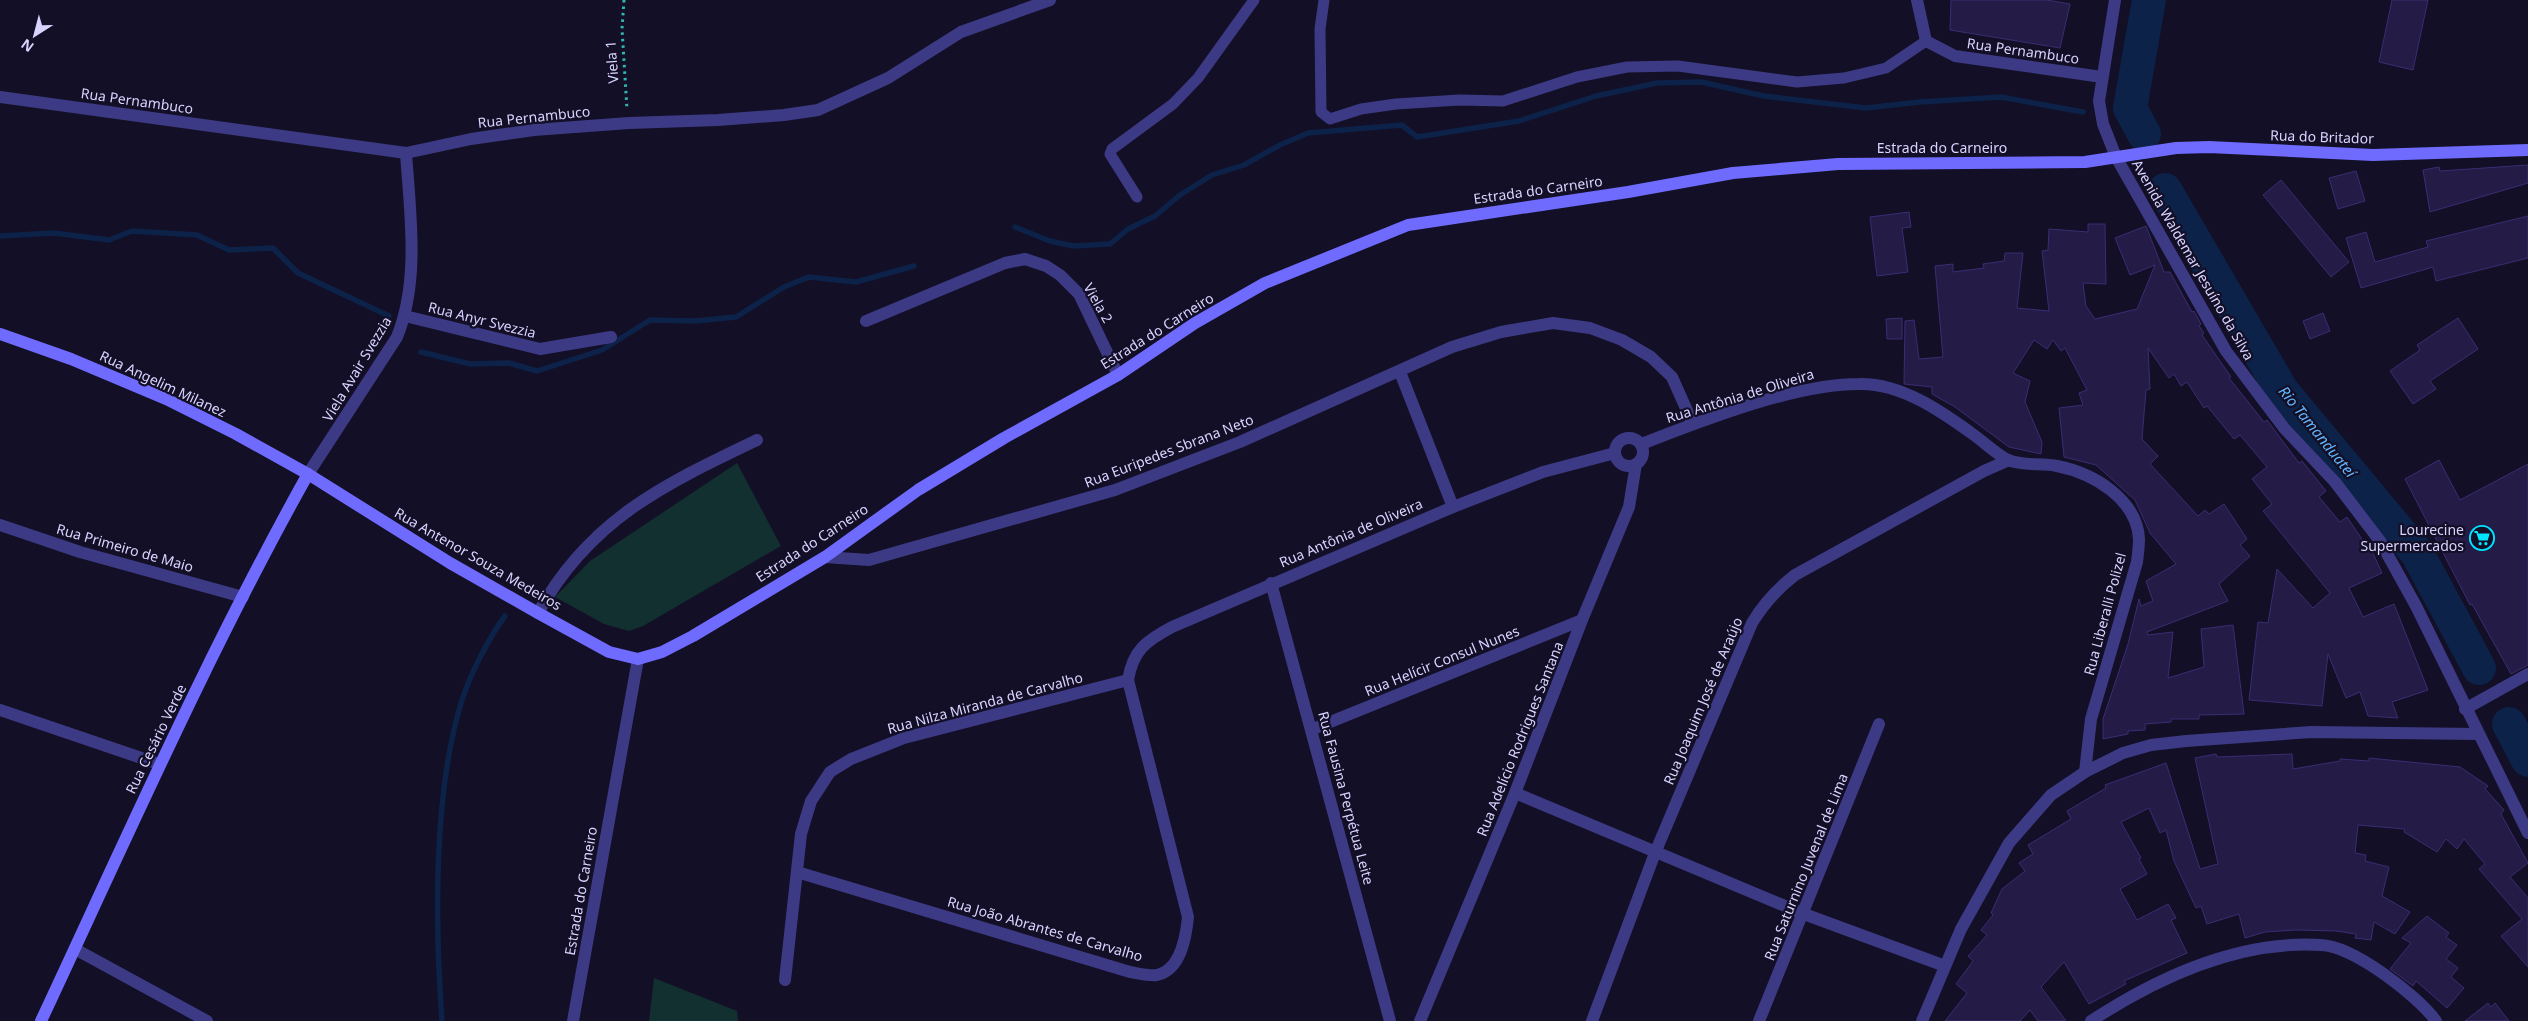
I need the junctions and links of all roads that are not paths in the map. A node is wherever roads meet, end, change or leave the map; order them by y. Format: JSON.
{"nodes":[{"id":1,"x":1050,"y":0,"type":"edge"},
{"id":2,"x":1254,"y":0,"type":"edge"},
{"id":3,"x":1324,"y":0,"type":"edge"},
{"id":4,"x":1917,"y":0,"type":"edge"},
{"id":5,"x":2115,"y":0,"type":"edge"},
{"id":6,"x":1926,"y":40,"type":"junction"},
{"id":7,"x":2102,"y":77,"type":"junction"},
{"id":8,"x":0,"y":97,"type":"edge"},
{"id":9,"x":2528,"y":150,"type":"edge"},
{"id":10,"x":406,"y":152,"type":"junction"},
{"id":11,"x":2116,"y":157,"type":"junction"},
{"id":12,"x":1137,"y":197,"type":"dead end"},
{"id":13,"x":405,"y":316,"type":"junction"},
{"id":14,"x":866,"y":320,"type":"dead end"},
{"id":15,"x":0,"y":334,"type":"edge"},
{"id":16,"x":611,"y":337,"type":"dead end"},
{"id":17,"x":1400,"y":372,"type":"junction"},
{"id":18,"x":1118,"y":375,"type":"junction"},
{"id":19,"x":1694,"y":424,"type":"junction"},
{"id":20,"x":757,"y":440,"type":"dead end"},
{"id":21,"x":1641,"y":444,"type":"junction"},
{"id":22,"x":1615,"y":453,"type":"junction"},
{"id":23,"x":2009,"y":460,"type":"junction"},
{"id":24,"x":1636,"y":464,"type":"junction"},
{"id":25,"x":308,"y":474,"type":"junction"},
{"id":26,"x":1452,"y":507,"type":"junction"},
{"id":27,"x":0,"y":525,"type":"edge"},
{"id":28,"x":824,"y":556,"type":"junction"},
{"id":29,"x":1271,"y":583,"type":"junction"},
{"id":30,"x":243,"y":597,"type":"junction"},
{"id":31,"x":538,"y":613,"type":"junction"},
{"id":32,"x":1582,"y":620,"type":"junction"},
{"id":33,"x":638,"y":658,"type":"junction"},
{"id":34,"x":2528,"y":674,"type":"edge"},
{"id":35,"x":1128,"y":680,"type":"junction"},
{"id":36,"x":2465,"y":709,"type":"junction"},
{"id":37,"x":0,"y":710,"type":"edge"},
{"id":38,"x":1879,"y":724,"type":"dead end"},
{"id":39,"x":1312,"y":729,"type":"junction"},
{"id":40,"x":2477,"y":734,"type":"junction"},
{"id":41,"x":160,"y":764,"type":"junction"},
{"id":42,"x":2085,"y":772,"type":"junction"},
{"id":43,"x":1516,"y":793,"type":"junction"},
{"id":44,"x":2528,"y":833,"type":"edge"},
{"id":45,"x":1655,"y":853,"type":"junction"},
{"id":46,"x":797,"y":872,"type":"junction"},
{"id":47,"x":1804,"y":914,"type":"junction"},
{"id":48,"x":75,"y":949,"type":"junction"},
{"id":49,"x":1945,"y":966,"type":"junction"},
{"id":50,"x":785,"y":980,"type":"dead end"},
{"id":51,"x":41,"y":1021,"type":"edge"},
{"id":52,"x":207,"y":1021,"type":"edge"},
{"id":53,"x":573,"y":1021,"type":"edge"},
{"id":54,"x":1390,"y":1021,"type":"edge"},
{"id":55,"x":1420,"y":1021,"type":"edge"},
{"id":56,"x":1592,"y":1021,"type":"edge"},
{"id":57,"x":1759,"y":1021,"type":"edge"},
{"id":58,"x":1922,"y":1021,"type":"edge"},
{"id":59,"x":2092,"y":1021,"type":"edge"},
{"id":60,"x":2436,"y":1021,"type":"edge"}],
"edges":[{"from":1,"to":10,"type":"street","name":"Rua Pernambuco"},
{"from":2,"to":12,"type":"lane"},
{"from":3,"to":6,"type":"lane"},
{"from":4,"to":6,"type":"street"},
{"from":5,"to":7,"type":"street","name":"Avenida Waldemar Jesuíno da Silva"},
{"from":6,"to":7,"type":"street","name":"Rua Pernambuco"},
{"from":7,"to":11,"type":"street","name":"Avenida Waldemar Jesuíno da Silva"},
{"from":8,"to":10,"type":"street","name":"Rua Pernambuco"},
{"from":9,"to":11,"type":"street","name":"Rua do Britador"},
{"from":10,"to":13,"type":"street","name":"Viela Avair Svezzia"},
{"from":11,"to":18,"type":"street","name":"Estrada do Carneiro"},
{"from":11,"to":36,"type":"street","name":"Avenida Waldemar Jesuíno da Silva"},
{"from":13,"to":16,"type":"street","name":"Rua Anyr Svezzia"},
{"from":13,"to":25,"type":"street","name":"Viela Avair Svezzia"},
{"from":14,"to":18,"type":"street","name":"Viela 2"},
{"from":15,"to":25,"type":"street","name":"Rua Angelim Milanez"},
{"from":17,"to":19,"type":"street","name":"Rua Euripedes Sbrana Neto"},
{"from":17,"to":26,"type":"street"},
{"from":17,"to":28,"type":"street","name":"Rua Euripedes Sbrana Neto"},
{"from":18,"to":28,"type":"street","name":"Estrada do Carneiro"},
{"from":19,"to":21,"type":"street","name":"Rua Antônia de Oliveira"},
{"from":19,"to":23,"type":"street","name":"Rua Antônia de Oliveira"},
{"from":20,"to":31,"type":"street"},
{"from":21,"to":22,"type":"street"},
{"from":21,"to":24,"type":"street"},
{"from":22,"to":24,"type":"street"},
{"from":22,"to":26,"type":"street","name":"Rua Antônia de Oliveira"},
{"from":23,"to":42,"type":"street","name":"Rua Liberalli Polizel"},
{"from":23,"to":45,"type":"street","name":"Rua Joaquim José de Araújo"},
{"from":24,"to":32,"type":"street","name":"Rua Adelício Rodrigues Santana"},
{"from":25,"to":30,"type":"street","name":"Rua Cesário Verde"},
{"from":25,"to":31,"type":"street","name":"Rua Antenor Souza Medeiros"},
{"from":26,"to":29,"type":"street","name":"Rua Antônia de Oliveira"},
{"from":27,"to":30,"type":"street","name":"Rua Primeiro de Maio"},
{"from":28,"to":33,"type":"street","name":"Estrada do Carneiro"},
{"from":29,"to":35,"type":"street","name":"Rua Antônia de Oliveira"},
{"from":29,"to":39,"type":"street","name":"Rua Fausina Perpétua Leite"},
{"from":30,"to":41,"type":"street","name":"Rua Cesário Verde"},
{"from":31,"to":33,"type":"street","name":"Rua Antenor Souza Medeiros"},
{"from":32,"to":39,"type":"street","name":"Rua Helícir Consul Nunes"},
{"from":32,"to":43,"type":"street","name":"Rua Adelício Rodrigues Santana"},
{"from":33,"to":53,"type":"street","name":"Estrada do Carneiro"},
{"from":34,"to":36,"type":"street"},
{"from":35,"to":46,"type":"street","name":"Rua Nilza Miranda de Carvalho"},
{"from":35,"to":46,"type":"street","name":"Rua João Abrantes de Carvalho"},
{"from":36,"to":40,"type":"street","name":"Avenida Waldemar Jesuíno da Silva"},
{"from":37,"to":41,"type":"street"},
{"from":38,"to":47,"type":"street","name":"Rua Saturnino Juvenal de Lima"},
{"from":39,"to":54,"type":"street","name":"Rua Fausina Perpétua Leite"},
{"from":40,"to":42,"type":"street"},
{"from":40,"to":44,"type":"street","name":"Avenida Waldemar Jesuíno da Silva"},
{"from":41,"to":48,"type":"street","name":"Rua Cesário Verde"},
{"from":42,"to":49,"type":"street"},
{"from":43,"to":45,"type":"street"},
{"from":43,"to":55,"type":"street","name":"Rua Adelício Rodrigues Santana"},
{"from":45,"to":47,"type":"street"},
{"from":45,"to":56,"type":"street","name":"Rua Joaquim José de Araújo"},
{"from":46,"to":50,"type":"street","name":"Rua Nilza Miranda de Carvalho"},
{"from":47,"to":49,"type":"street"},
{"from":47,"to":57,"type":"street","name":"Rua Saturnino Juvenal de Lima"},
{"from":48,"to":51,"type":"street","name":"Rua Cesário Verde"},
{"from":48,"to":52,"type":"street"},
{"from":49,"to":58,"type":"street"},
{"from":59,"to":60,"type":"street"}]}
